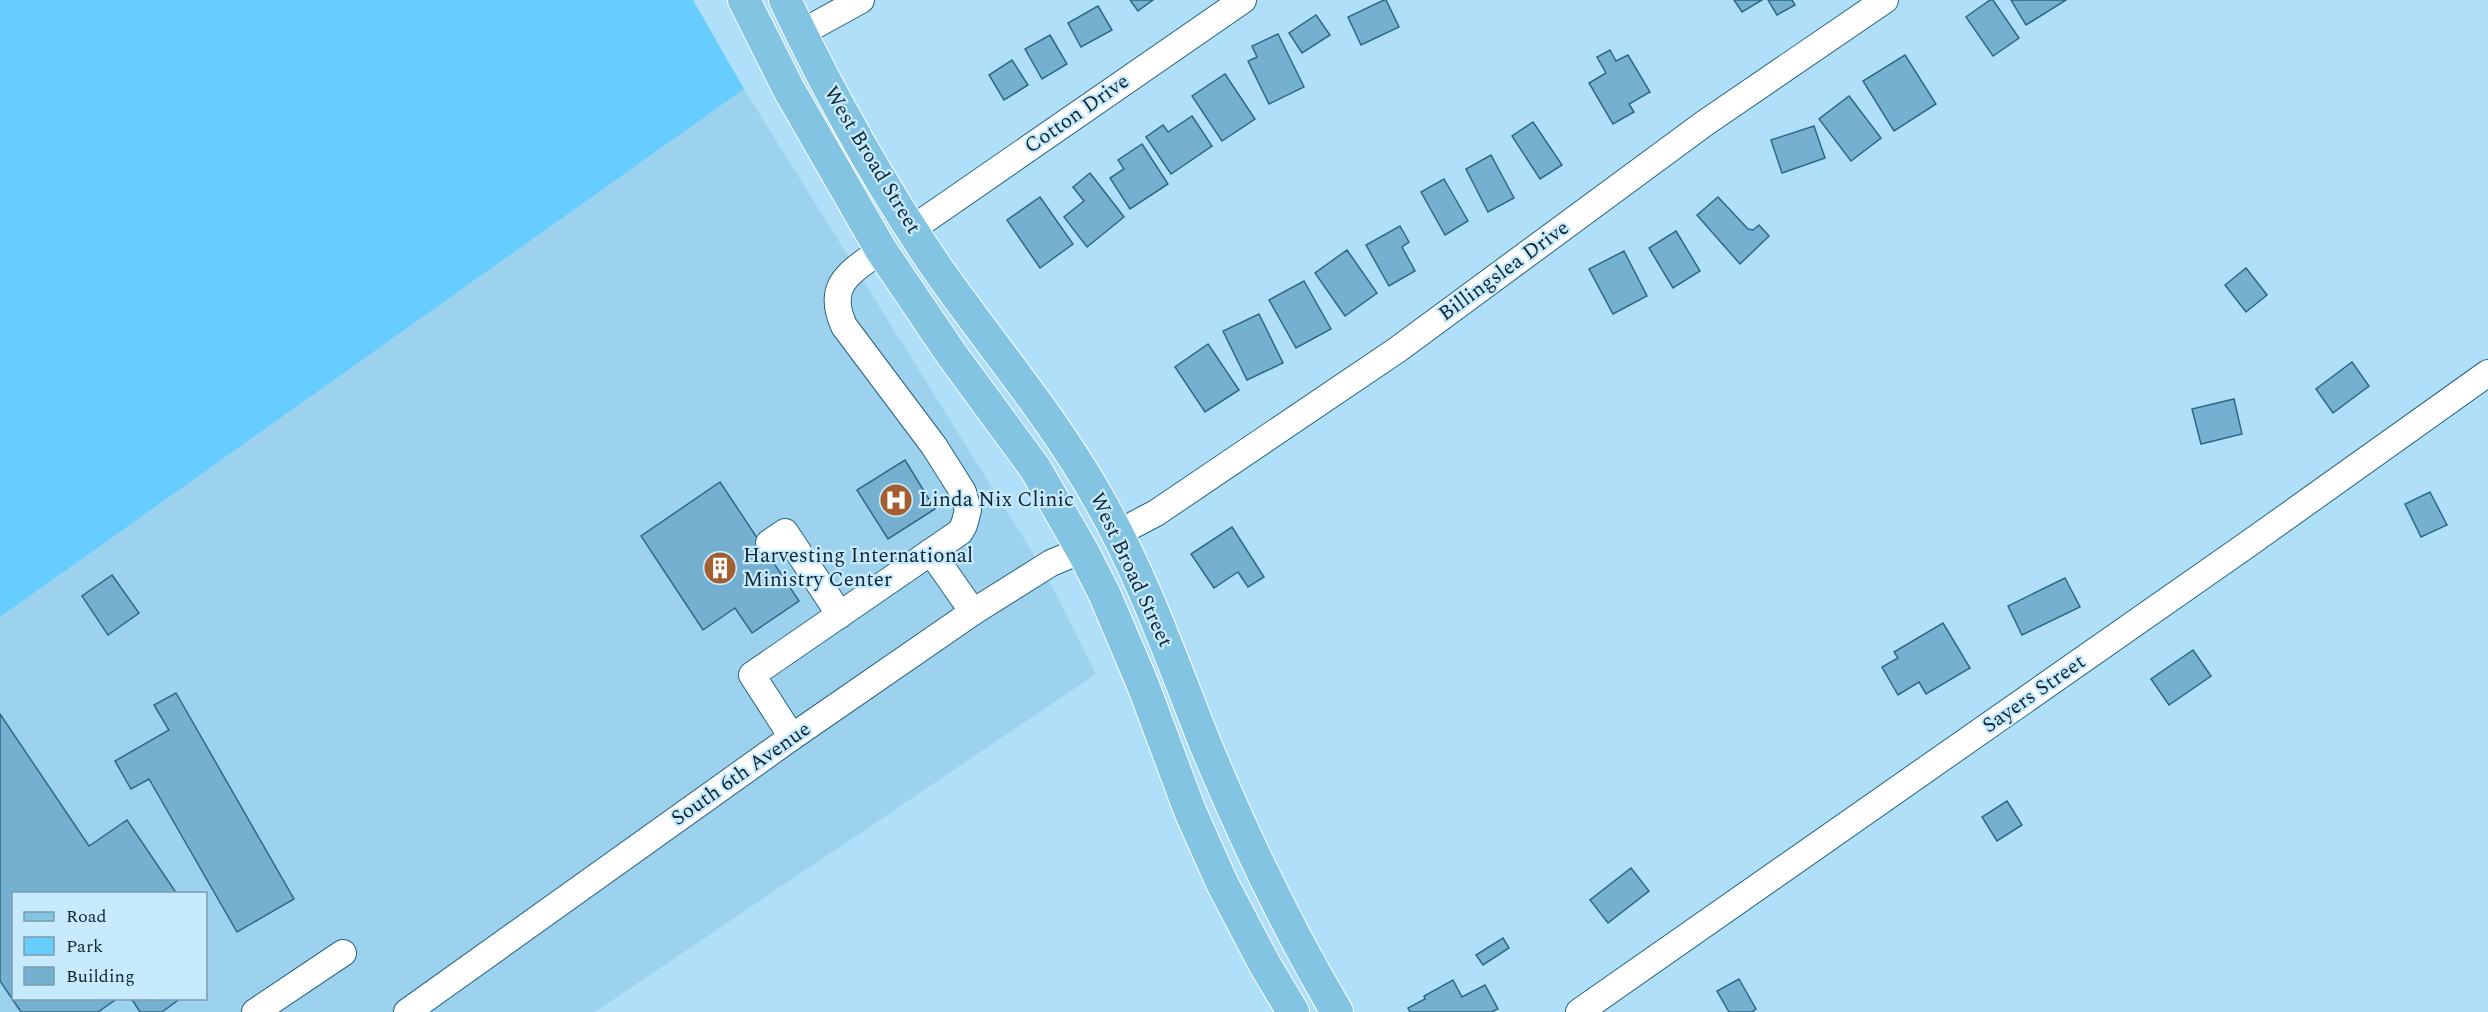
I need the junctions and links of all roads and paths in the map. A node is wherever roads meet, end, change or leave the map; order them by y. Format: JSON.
{"nodes":[{"id":1,"x":744,"y":0,"type":"edge"},
{"id":2,"x":785,"y":0,"type":"edge"},
{"id":3,"x":861,"y":0,"type":"edge"},
{"id":4,"x":1243,"y":0,"type":"edge"},
{"id":5,"x":1885,"y":0,"type":"edge"},
{"id":6,"x":801,"y":33,"type":"junction"},
{"id":7,"x":912,"y":229,"type":"junction"},
{"id":8,"x":880,"y":250,"type":"junction"},
{"id":9,"x":2488,"y":373,"type":"edge"},
{"id":10,"x":1118,"y":533,"type":"junction"},
{"id":11,"x":769,"y":543,"type":"dead end"},
{"id":12,"x":1082,"y":549,"type":"junction"},
{"id":13,"x":930,"y":552,"type":"junction"},
{"id":14,"x":972,"y":612,"type":"junction"},
{"id":15,"x":840,"y":615,"type":"junction"},
{"id":16,"x":792,"y":737,"type":"junction"},
{"id":17,"x":343,"y":954,"type":"dead end"},
{"id":18,"x":260,"y":1011,"type":"edge"},
{"id":19,"x":407,"y":1012,"type":"edge"},
{"id":20,"x":1293,"y":1012,"type":"edge"},
{"id":21,"x":1338,"y":1012,"type":"edge"},
{"id":22,"x":1578,"y":1012,"type":"edge"}],
"edges":[{"from":1,"to":8,"type":"main road","name":"West Broad Street"},
{"from":2,"to":6,"type":"main road","name":"West Broad Street"},
{"from":3,"to":6,"type":"street"},
{"from":4,"to":7,"type":"street","name":"Cotton Drive"},
{"from":5,"to":10,"type":"street","name":"Billingslea Drive"},
{"from":6,"to":7,"type":"main road","name":"West Broad Street"},
{"from":7,"to":8,"type":"main road"},
{"from":7,"to":10,"type":"main road","name":"West Broad Street"},
{"from":8,"to":12,"type":"main road","name":"West Broad Street"},
{"from":8,"to":13,"type":"street"},
{"from":9,"to":22,"type":"street","name":"Sayers Street"},
{"from":10,"to":12,"type":"main road"},
{"from":10,"to":21,"type":"main road","name":"West Broad Street"},
{"from":11,"to":15,"type":"street"},
{"from":12,"to":14,"type":"street","name":"South 6th Avenue"},
{"from":12,"to":20,"type":"main road","name":"West Broad Street"},
{"from":13,"to":14,"type":"street"},
{"from":13,"to":15,"type":"street"},
{"from":14,"to":16,"type":"street","name":"South 6th Avenue"},
{"from":15,"to":16,"type":"street"},
{"from":16,"to":19,"type":"street","name":"South 6th Avenue"},
{"from":17,"to":18,"type":"street"}]}
